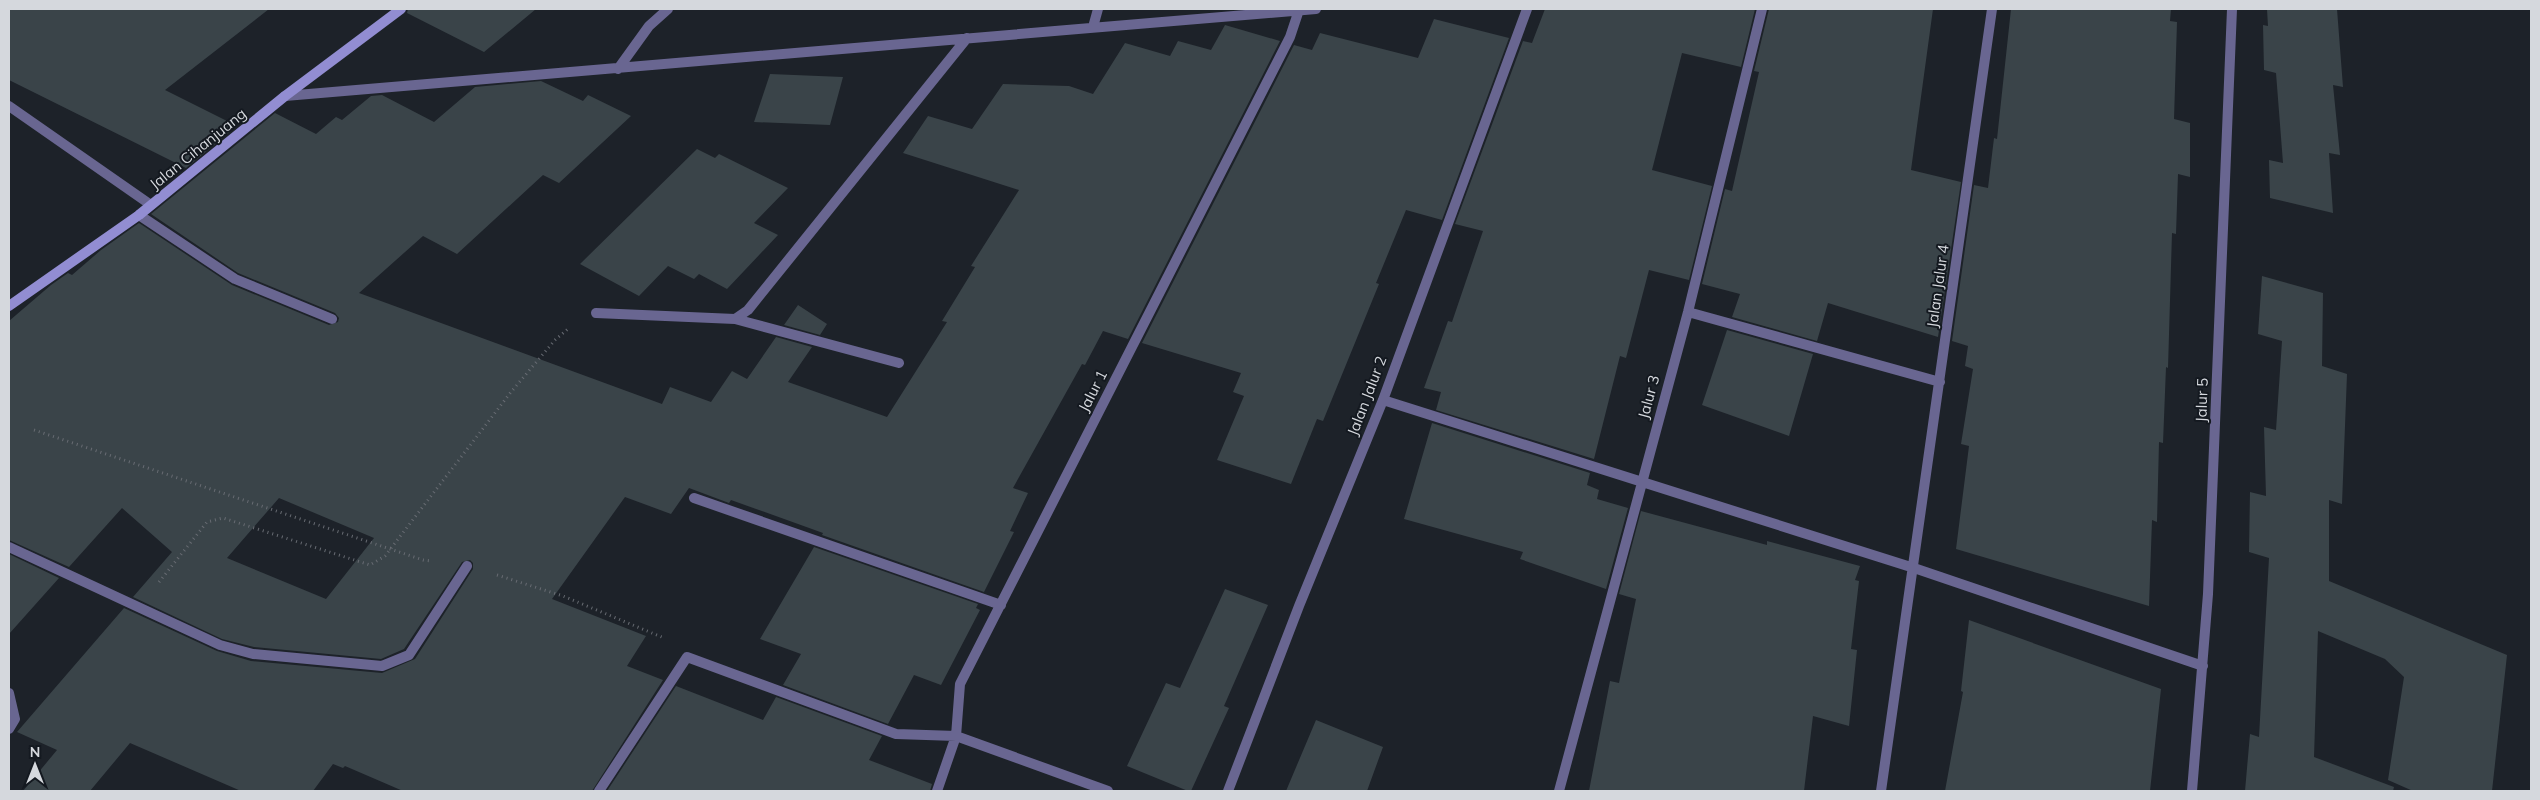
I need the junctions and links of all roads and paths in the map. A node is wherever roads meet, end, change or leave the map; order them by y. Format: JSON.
{"nodes":[{"id":1,"x":401,"y":9,"type":"edge"},
{"id":2,"x":668,"y":9,"type":"edge"},
{"id":3,"x":1098,"y":9,"type":"edge"},
{"id":4,"x":1316,"y":9,"type":"edge"},
{"id":5,"x":1526,"y":9,"type":"edge"},
{"id":6,"x":1762,"y":9,"type":"edge"},
{"id":7,"x":1992,"y":9,"type":"edge"},
{"id":8,"x":2232,"y":9,"type":"edge"},
{"id":9,"x":1299,"y":10,"type":"junction"},
{"id":10,"x":1093,"y":26,"type":"junction"},
{"id":11,"x":967,"y":38,"type":"junction"},
{"id":12,"x":618,"y":69,"type":"junction"},
{"id":13,"x":285,"y":96,"type":"junction"},
{"id":14,"x":9,"y":106,"type":"edge"},
{"id":15,"x":151,"y":205,"type":"junction"},
{"id":16,"x":139,"y":215,"type":"junction"},
{"id":17,"x":9,"y":306,"type":"edge"},
{"id":18,"x":1688,"y":312,"type":"junction"},
{"id":19,"x":596,"y":313,"type":"joint"},
{"id":20,"x":332,"y":319,"type":"dead end"},
{"id":21,"x":735,"y":319,"type":"junction"},
{"id":22,"x":899,"y":363,"type":"dead end"},
{"id":23,"x":1940,"y":382,"type":"junction"},
{"id":24,"x":1383,"y":400,"type":"junction"},
{"id":25,"x":34,"y":430,"type":"dead end"},
{"id":26,"x":1642,"y":482,"type":"junction"},
{"id":27,"x":694,"y":498,"type":"dead end"},
{"id":28,"x":9,"y":547,"type":"edge"},
{"id":29,"x":467,"y":566,"type":"junction"},
{"id":30,"x":1914,"y":568,"type":"junction"},
{"id":31,"x":1001,"y":605,"type":"junction"},
{"id":32,"x":139,"y":608,"type":"junction"},
{"id":33,"x":686,"y":657,"type":"junction"},
{"id":34,"x":2203,"y":666,"type":"junction"},
{"id":35,"x":9,"y":694,"type":"edge"},
{"id":36,"x":9,"y":729,"type":"edge"},
{"id":37,"x":956,"y":736,"type":"junction"},
{"id":38,"x":600,"y":791,"type":"edge"},
{"id":39,"x":937,"y":791,"type":"edge"},
{"id":40,"x":1108,"y":791,"type":"edge"},
{"id":41,"x":1228,"y":791,"type":"edge"},
{"id":42,"x":1559,"y":791,"type":"edge"},
{"id":43,"x":1881,"y":791,"type":"edge"},
{"id":44,"x":2192,"y":791,"type":"edge"}],
"edges":[{"from":1,"to":13,"type":"main road","name":"Jalan Cihanjuang"},
{"from":2,"to":12,"type":"street"},
{"from":3,"to":10,"type":"street"},
{"from":4,"to":9,"type":"street"},
{"from":5,"to":24,"type":"street","name":"Jalan Jalur 2"},
{"from":6,"to":18,"type":"street","name":"Jalur 3"},
{"from":7,"to":23,"type":"street","name":"Jalan Jalur 4"},
{"from":8,"to":34,"type":"street","name":"Jalur 5"},
{"from":9,"to":10,"type":"street"},
{"from":9,"to":31,"type":"street","name":"Jalur 1"},
{"from":10,"to":11,"type":"street"},
{"from":11,"to":12,"type":"street"},
{"from":11,"to":21,"type":"street"},
{"from":12,"to":13,"type":"street"},
{"from":13,"to":15,"type":"main road","name":"Jalan Cihanjuang"},
{"from":14,"to":15,"type":"street"},
{"from":15,"to":16,"type":"main road","name":"Jalan Cihanjuang"},
{"from":16,"to":17,"type":"main road","name":"Jalan Cihanjuang"},
{"from":16,"to":20,"type":"street"},
{"from":18,"to":23,"type":"street"},
{"from":18,"to":26,"type":"street","name":"Jalur 3"},
{"from":19,"to":21,"type":"street"},
{"from":19,"to":32,"type":"path"},
{"from":21,"to":22,"type":"street"},
{"from":23,"to":30,"type":"street","name":"Jalan Jalur 4"},
{"from":24,"to":26,"type":"street"},
{"from":24,"to":41,"type":"street","name":"Jalan Jalur 2"},
{"from":25,"to":29,"type":"path"},
{"from":26,"to":30,"type":"street"},
{"from":26,"to":42,"type":"street","name":"Jalur 3"},
{"from":27,"to":31,"type":"street"},
{"from":28,"to":32,"type":"street"},
{"from":29,"to":32,"type":"street"},
{"from":29,"to":33,"type":"path"},
{"from":30,"to":34,"type":"street"},
{"from":30,"to":43,"type":"street","name":"Jalan Jalur 4"},
{"from":31,"to":37,"type":"street","name":"Jalur 1"},
{"from":33,"to":37,"type":"street"},
{"from":33,"to":38,"type":"street"},
{"from":34,"to":44,"type":"street","name":"Jalur 5"},
{"from":35,"to":36,"type":"street"},
{"from":37,"to":39,"type":"street","name":"Jalur 1"},
{"from":37,"to":40,"type":"street"}]}
